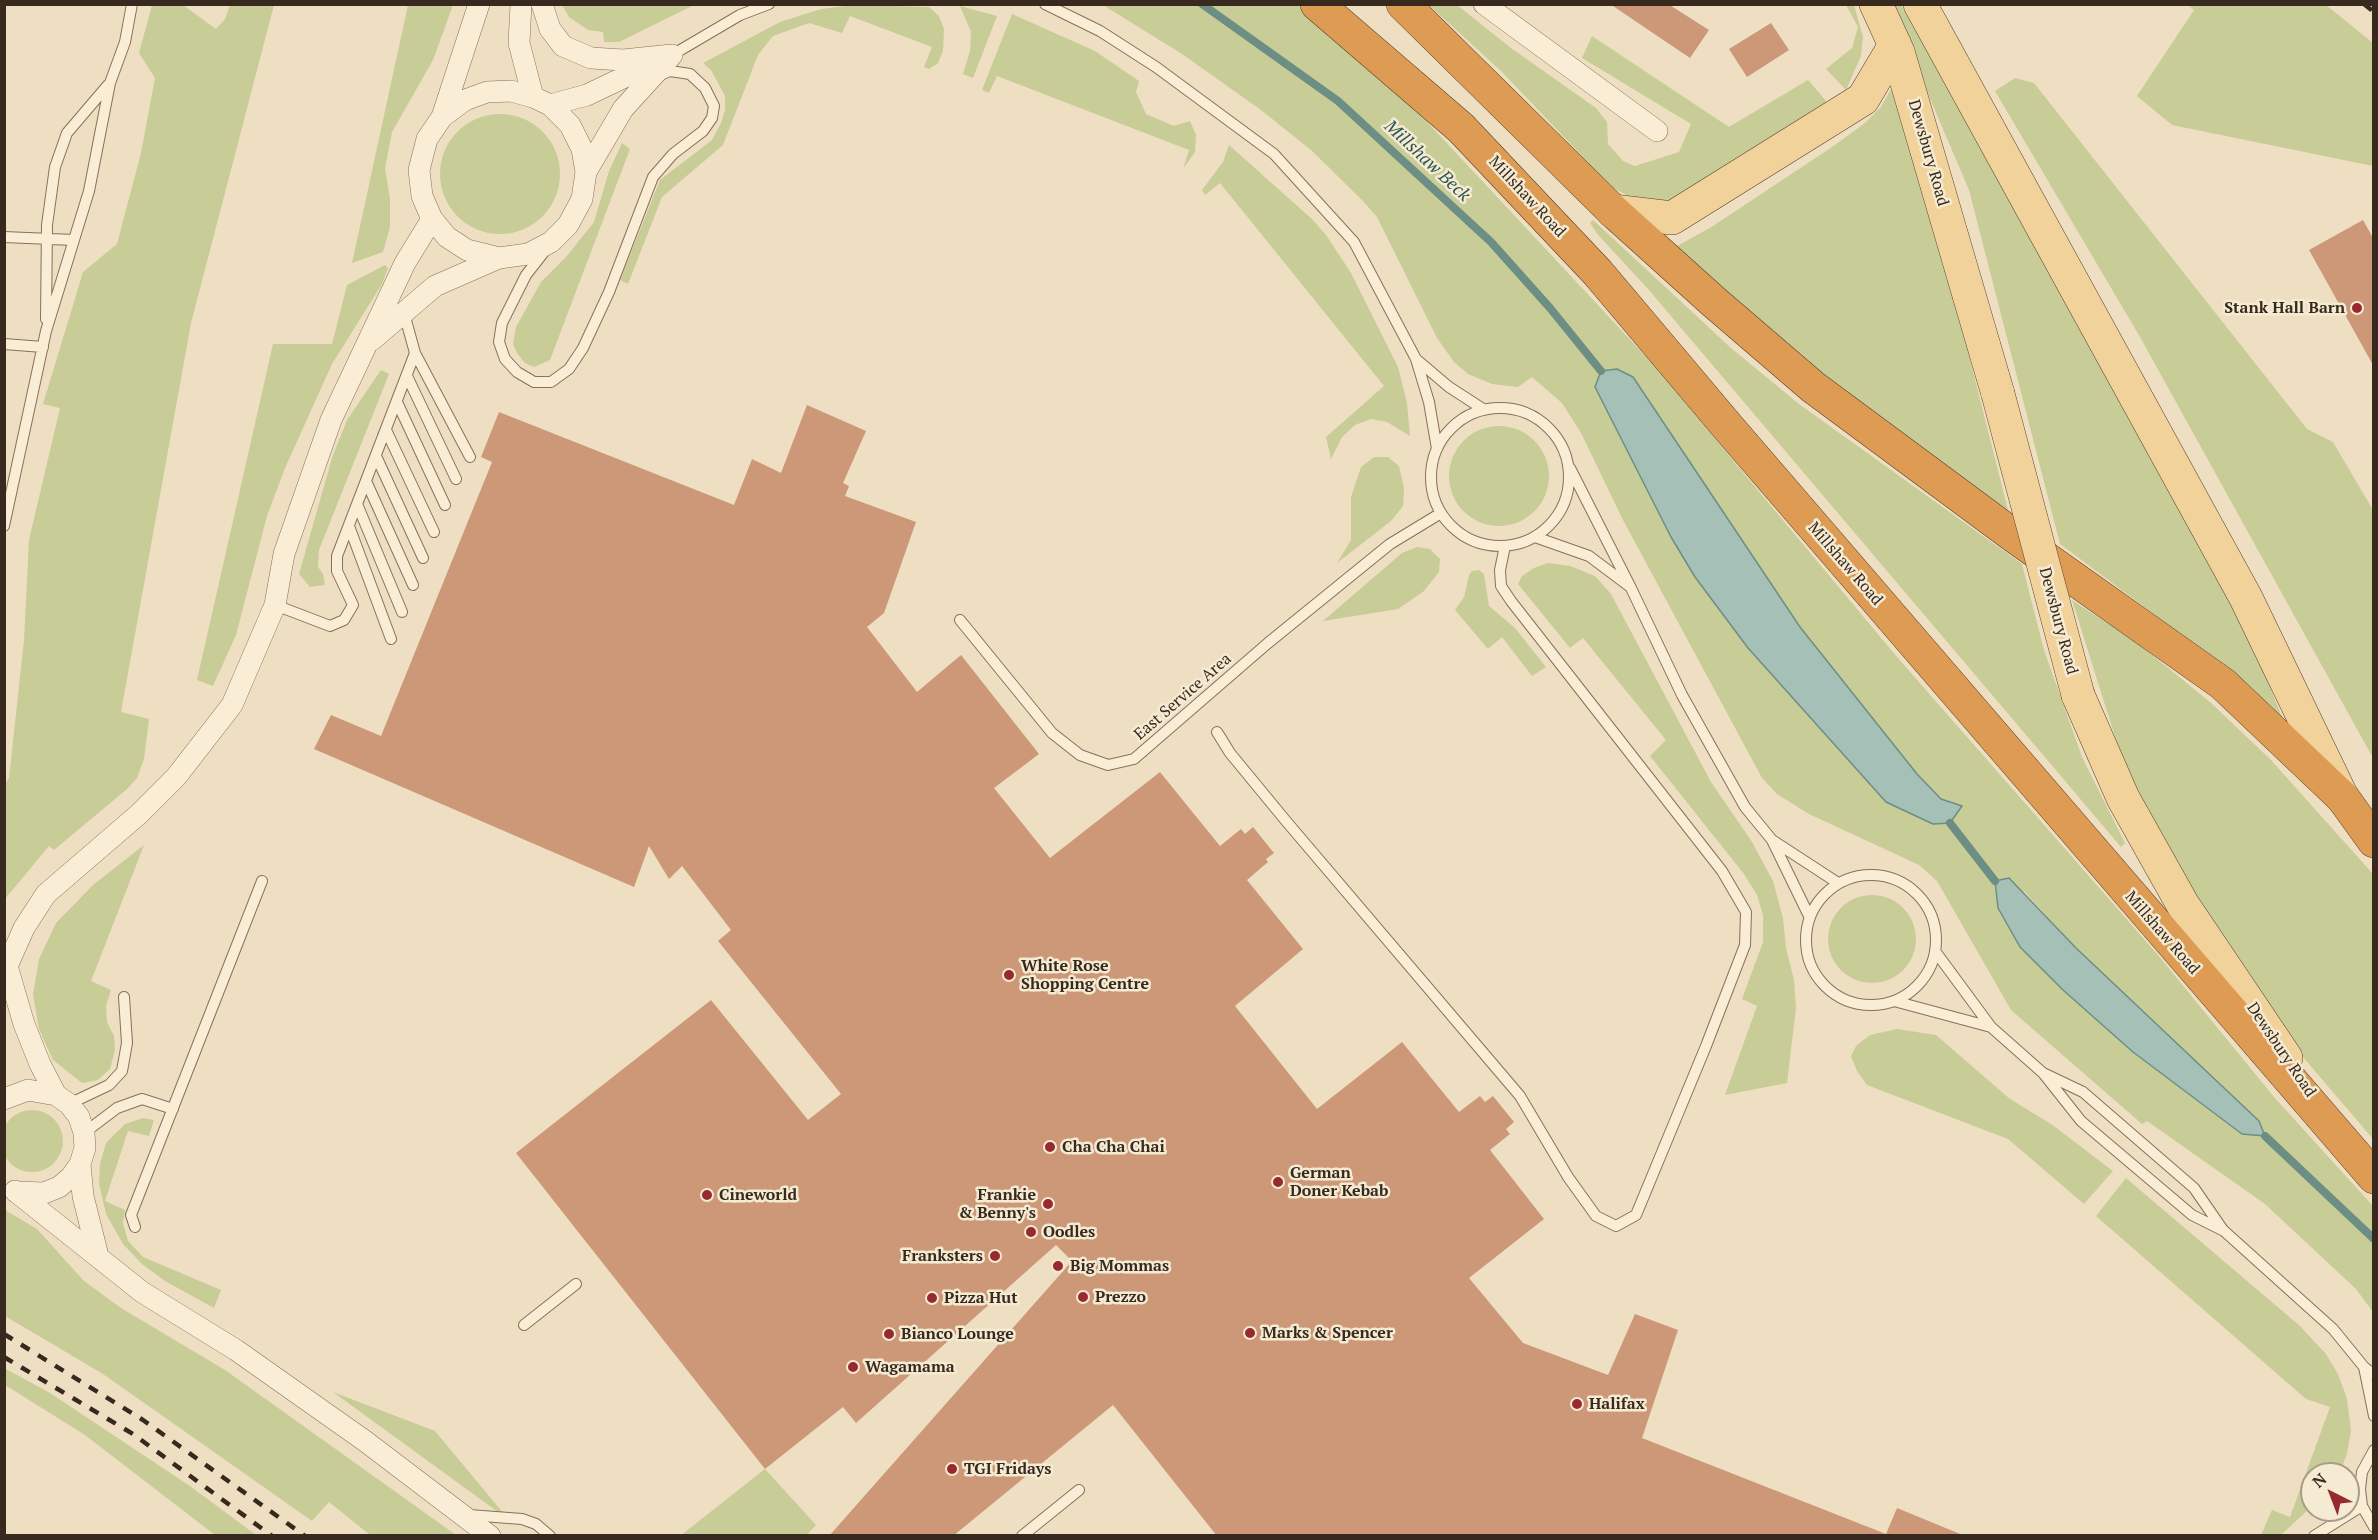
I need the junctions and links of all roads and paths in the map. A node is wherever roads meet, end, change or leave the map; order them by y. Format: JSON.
{"nodes":[{"id":1,"x":132,"y":4,"type":"edge"},
{"id":2,"x":479,"y":4,"type":"edge"},
{"id":3,"x":521,"y":4,"type":"edge"},
{"id":4,"x":542,"y":4,"type":"edge"},
{"id":5,"x":769,"y":4,"type":"edge"},
{"id":6,"x":1045,"y":4,"type":"edge"},
{"id":7,"x":1317,"y":4,"type":"edge"},
{"id":8,"x":1403,"y":4,"type":"edge"},
{"id":9,"x":1484,"y":4,"type":"edge"},
{"id":10,"x":1876,"y":4,"type":"edge"},
{"id":11,"x":1920,"y":4,"type":"edge"},
{"id":12,"x":1895,"y":45,"type":"junction"},
{"id":13,"x":672,"y":55,"type":"junction"},
{"id":14,"x":650,"y":80,"type":"junction"},
{"id":15,"x":110,"y":82,"type":"junction"},
{"id":16,"x":541,"y":101,"type":"junction"},
{"id":17,"x":442,"y":117,"type":"junction"},
{"id":18,"x":1657,"y":131,"type":"dead end"},
{"id":19,"x":586,"y":172,"type":"junction"},
{"id":20,"x":1576,"y":174,"type":"junction"},
{"id":21,"x":1538,"y":209,"type":"junction"},
{"id":22,"x":1613,"y":211,"type":"junction"},
{"id":23,"x":432,"y":219,"type":"junction"},
{"id":24,"x":4,"y":237,"type":"edge"},
{"id":25,"x":46,"y":238,"type":"junction"},
{"id":26,"x":74,"y":240,"type":"junction"},
{"id":27,"x":551,"y":242,"type":"junction"},
{"id":28,"x":499,"y":258,"type":"junction"},
{"id":29,"x":404,"y":313,"type":"junction"},
{"id":30,"x":46,"y":332,"type":"junction"},
{"id":31,"x":4,"y":344,"type":"edge"},
{"id":32,"x":42,"y":347,"type":"junction"},
{"id":33,"x":365,"y":347,"type":"junction"},
{"id":34,"x":415,"y":353,"type":"junction"},
{"id":35,"x":1416,"y":359,"type":"junction"},
{"id":36,"x":407,"y":376,"type":"junction"},
{"id":37,"x":397,"y":402,"type":"junction"},
{"id":38,"x":1483,"y":409,"type":"junction"},
{"id":39,"x":386,"y":430,"type":"junction"},
{"id":40,"x":1437,"y":448,"type":"junction"},
{"id":41,"x":376,"y":456,"type":"junction"},
{"id":42,"x":470,"y":457,"type":"dead end"},
{"id":43,"x":1570,"y":468,"type":"junction"},
{"id":44,"x":456,"y":478,"type":"dead end"},
{"id":45,"x":366,"y":481,"type":"junction"},
{"id":46,"x":357,"y":504,"type":"junction"},
{"id":47,"x":445,"y":505,"type":"dead end"},
{"id":48,"x":1441,"y":513,"type":"junction"},
{"id":49,"x":4,"y":526,"type":"edge"},
{"id":50,"x":349,"y":526,"type":"junction"},
{"id":51,"x":434,"y":532,"type":"dead end"},
{"id":52,"x":1535,"y":537,"type":"junction"},
{"id":53,"x":1505,"y":546,"type":"junction"},
{"id":54,"x":423,"y":558,"type":"dead end"},
{"id":55,"x":412,"y":585,"type":"dead end"},
{"id":56,"x":1631,"y":588,"type":"junction"},
{"id":57,"x":275,"y":605,"type":"junction"},
{"id":58,"x":402,"y":612,"type":"dead end"},
{"id":59,"x":960,"y":620,"type":"dead end"},
{"id":60,"x":391,"y":639,"type":"dead end"},
{"id":61,"x":1217,"y":732,"type":"dead end"},
{"id":62,"x":2343,"y":798,"type":"junction"},
{"id":63,"x":1772,"y":840,"type":"junction"},
{"id":64,"x":2373,"y":841,"type":"edge"},
{"id":65,"x":262,"y":881,"type":"dead end"},
{"id":66,"x":1838,"y":884,"type":"junction"},
{"id":67,"x":1809,"y":916,"type":"junction"},
{"id":68,"x":1935,"y":951,"type":"junction"},
{"id":69,"x":6,"y":970,"type":"edge"},
{"id":70,"x":124,"y":997,"type":"dead end"},
{"id":71,"x":1894,"y":1001,"type":"junction"},
{"id":72,"x":1991,"y":1027,"type":"junction"},
{"id":73,"x":2043,"y":1073,"type":"junction"},
{"id":74,"x":4,"y":1099,"type":"edge"},
{"id":75,"x":63,"y":1100,"type":"junction"},
{"id":76,"x":173,"y":1109,"type":"junction"},
{"id":77,"x":84,"y":1132,"type":"junction"},
{"id":78,"x":2348,"y":1149,"type":"junction"},
{"id":79,"x":80,"y":1164,"type":"junction"},
{"id":80,"x":2373,"y":1177,"type":"edge"},
{"id":81,"x":10,"y":1189,"type":"edge"},
{"id":82,"x":135,"y":1227,"type":"dead end"},
{"id":83,"x":2223,"y":1230,"type":"junction"},
{"id":84,"x":98,"y":1256,"type":"junction"},
{"id":85,"x":576,"y":1284,"type":"dead end"},
{"id":86,"x":524,"y":1325,"type":"dead end"},
{"id":87,"x":2364,"y":1367,"type":"junction"},
{"id":88,"x":2373,"y":1375,"type":"edge"},
{"id":89,"x":2373,"y":1416,"type":"edge"},
{"id":90,"x":2373,"y":1450,"type":"edge"},
{"id":91,"x":1079,"y":1490,"type":"dead end"},
{"id":92,"x":2362,"y":1506,"type":"junction"},
{"id":93,"x":460,"y":1513,"type":"junction"},
{"id":94,"x":2373,"y":1527,"type":"edge"},
{"id":95,"x":490,"y":1536,"type":"edge"},
{"id":96,"x":550,"y":1536,"type":"edge"},
{"id":97,"x":1022,"y":1536,"type":"edge"},
{"id":98,"x":2314,"y":1536,"type":"edge"}],
"edges":[{"from":1,"to":15,"type":"lane"},
{"from":2,"to":17,"type":"street"},
{"from":3,"to":16,"type":"street"},
{"from":4,"to":13,"type":"street"},
{"from":5,"to":13,"type":"lane"},
{"from":6,"to":35,"type":"lane"},
{"from":7,"to":21,"type":"highway","name":"Millshaw Road"},
{"from":8,"to":20,"type":"highway"},
{"from":9,"to":18,"type":"street"},
{"from":10,"to":12,"type":"main road","name":"Dewsbury Road"},
{"from":11,"to":62,"type":"main road"},
{"from":12,"to":22,"type":"main road"},
{"from":12,"to":78,"type":"main road","name":"Dewsbury Road","bridge":true},
{"from":13,"to":14,"type":"street"},
{"from":13,"to":16,"type":"street"},
{"from":14,"to":19,"type":"street"},
{"from":14,"to":27,"type":"lane"},
{"from":15,"to":25,"type":"lane"},
{"from":15,"to":26,"type":"lane"},
{"from":16,"to":17,"type":"street"},
{"from":16,"to":19,"type":"street"},
{"from":17,"to":23,"type":"street"},
{"from":19,"to":27,"type":"street"},
{"from":20,"to":21,"type":"highway"},
{"from":20,"to":22,"type":"highway"},
{"from":21,"to":78,"type":"highway","name":"Millshaw Road"},
{"from":22,"to":62,"type":"highway"},
{"from":23,"to":28,"type":"street"},
{"from":23,"to":33,"type":"street"},
{"from":24,"to":25,"type":"lane"},
{"from":25,"to":26,"type":"lane"},
{"from":25,"to":30,"type":"lane"},
{"from":26,"to":30,"type":"lane"},
{"from":27,"to":28,"type":"street"},
{"from":28,"to":29,"type":"street"},
{"from":29,"to":33,"type":"street"},
{"from":29,"to":34,"type":"lane"},
{"from":30,"to":32,"type":"lane"},
{"from":31,"to":32,"type":"lane"},
{"from":32,"to":49,"type":"lane"},
{"from":33,"to":57,"type":"street"},
{"from":34,"to":36,"type":"lane"},
{"from":34,"to":42,"type":"lane"},
{"from":35,"to":38,"type":"lane"},
{"from":35,"to":40,"type":"lane"},
{"from":36,"to":37,"type":"lane"},
{"from":36,"to":44,"type":"lane"},
{"from":37,"to":39,"type":"lane"},
{"from":37,"to":47,"type":"lane"},
{"from":38,"to":40,"type":"lane"},
{"from":38,"to":43,"type":"lane"},
{"from":39,"to":41,"type":"lane"},
{"from":39,"to":51,"type":"lane"},
{"from":40,"to":48,"type":"lane"},
{"from":41,"to":45,"type":"lane"},
{"from":41,"to":54,"type":"lane"},
{"from":43,"to":52,"type":"lane"},
{"from":43,"to":56,"type":"lane"},
{"from":45,"to":46,"type":"lane"},
{"from":45,"to":55,"type":"lane"},
{"from":46,"to":50,"type":"lane"},
{"from":46,"to":58,"type":"lane"},
{"from":48,"to":53,"type":"lane"},
{"from":48,"to":59,"type":"lane","name":"East Service Area"},
{"from":50,"to":57,"type":"lane"},
{"from":50,"to":60,"type":"lane"},
{"from":52,"to":53,"type":"lane"},
{"from":52,"to":56,"type":"lane"},
{"from":53,"to":61,"type":"lane"},
{"from":56,"to":63,"type":"lane"},
{"from":57,"to":69,"type":"street"},
{"from":62,"to":64,"type":"highway"},
{"from":63,"to":66,"type":"lane"},
{"from":63,"to":67,"type":"lane"},
{"from":65,"to":76,"type":"lane"},
{"from":66,"to":67,"type":"lane"},
{"from":66,"to":68,"type":"lane"},
{"from":67,"to":71,"type":"lane"},
{"from":68,"to":71,"type":"lane"},
{"from":68,"to":72,"type":"lane"},
{"from":69,"to":75,"type":"street"},
{"from":70,"to":75,"type":"lane"},
{"from":71,"to":72,"type":"lane"},
{"from":72,"to":73,"type":"lane"},
{"from":73,"to":83,"type":"lane"},
{"from":73,"to":83,"type":"lane"},
{"from":74,"to":75,"type":"street"},
{"from":75,"to":77,"type":"street"},
{"from":76,"to":77,"type":"lane"},
{"from":76,"to":82,"type":"lane"},
{"from":77,"to":79,"type":"street"},
{"from":78,"to":80,"type":"highway","name":"Dewsbury Road"},
{"from":79,"to":81,"type":"street"},
{"from":79,"to":84,"type":"street"},
{"from":81,"to":84,"type":"street"},
{"from":83,"to":87,"type":"lane"},
{"from":84,"to":93,"type":"street"},
{"from":85,"to":86,"type":"lane"},
{"from":87,"to":88,"type":"lane"},
{"from":87,"to":89,"type":"lane"},
{"from":90,"to":92,"type":"lane"},
{"from":91,"to":97,"type":"lane"},
{"from":92,"to":94,"type":"lane"},
{"from":92,"to":98,"type":"lane"},
{"from":93,"to":95,"type":"street"},
{"from":93,"to":96,"type":"lane"}]}
